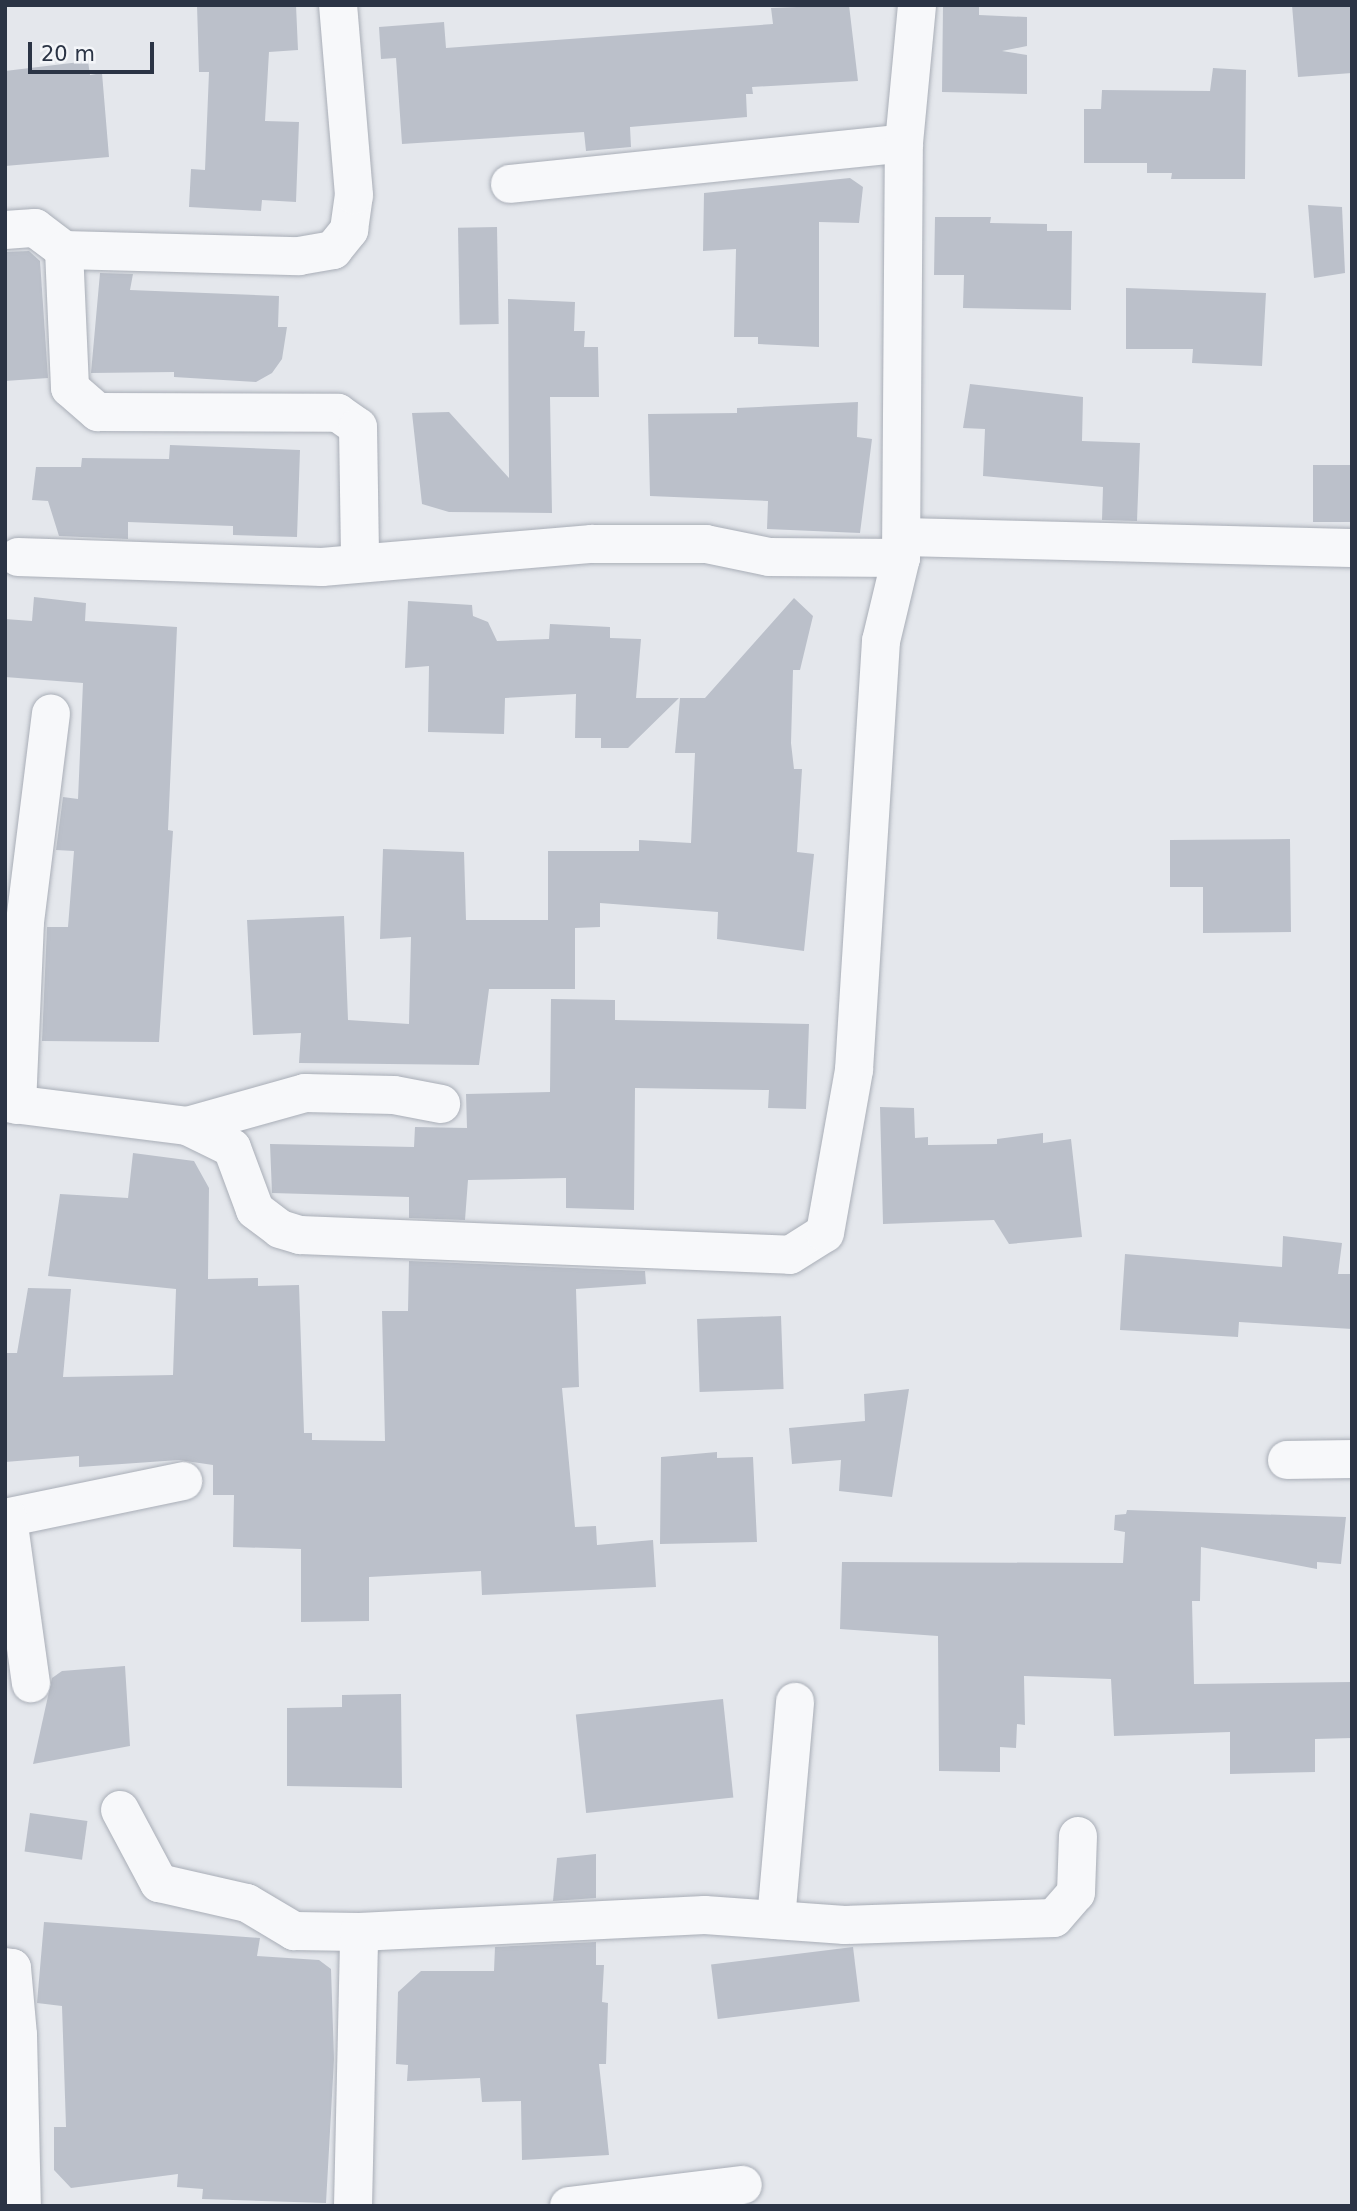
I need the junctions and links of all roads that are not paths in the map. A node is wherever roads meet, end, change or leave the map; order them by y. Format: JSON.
{"nodes":[{"id":1,"x":338,"y":5,"type":"edge"},
{"id":2,"x":917,"y":5,"type":"edge"},
{"id":3,"x":904,"y":144,"type":"junction"},
{"id":4,"x":510,"y":184,"type":"dead end"},
{"id":5,"x":5,"y":230,"type":"edge"},
{"id":6,"x":64,"y":250,"type":"junction"},
{"id":7,"x":902,"y":548,"type":"junction"},
{"id":8,"x":1352,"y":548,"type":"edge"},
{"id":9,"x":18,"y":557,"type":"dead end"},
{"id":10,"x":360,"y":560,"type":"junction"},
{"id":11,"x":51,"y":714,"type":"dead end"},
{"id":12,"x":11,"y":1104,"type":"edge"},
{"id":13,"x":441,"y":1104,"type":"dead end"},
{"id":14,"x":187,"y":1126,"type":"junction"},
{"id":15,"x":1352,"y":1459,"type":"edge"},
{"id":16,"x":1287,"y":1460,"type":"dead end"},
{"id":17,"x":183,"y":1481,"type":"dead end"},
{"id":18,"x":6,"y":1518,"type":"edge"},
{"id":19,"x":31,"y":1683,"type":"dead end"},
{"id":20,"x":794,"y":1702,"type":"dead end"},
{"id":21,"x":120,"y":1810,"type":"dead end"},
{"id":22,"x":1078,"y":1836,"type":"dead end"},
{"id":23,"x":776,"y":1920,"type":"junction"},
{"id":24,"x":359,"y":1932,"type":"junction"},
{"id":25,"x":5,"y":1967,"type":"edge"},
{"id":26,"x":13,"y":2166,"type":"edge"},
{"id":27,"x":743,"y":2185,"type":"dead end"},
{"id":28,"x":22,"y":2206,"type":"edge"},
{"id":29,"x":353,"y":2206,"type":"edge"},
{"id":30,"x":569,"y":2206,"type":"edge"}],
"edges":[{"from":1,"to":6,"type":"street"},
{"from":2,"to":3,"type":"street"},
{"from":3,"to":4,"type":"street"},
{"from":3,"to":7,"type":"street"},
{"from":5,"to":6,"type":"street"},
{"from":6,"to":10,"type":"street"},
{"from":7,"to":8,"type":"street"},
{"from":7,"to":10,"type":"street"},
{"from":7,"to":14,"type":"street"},
{"from":9,"to":10,"type":"street"},
{"from":11,"to":12,"type":"street"},
{"from":12,"to":14,"type":"street"},
{"from":13,"to":14,"type":"street"},
{"from":15,"to":16,"type":"street"},
{"from":17,"to":18,"type":"street"},
{"from":18,"to":19,"type":"street"},
{"from":20,"to":23,"type":"street"},
{"from":21,"to":24,"type":"street"},
{"from":22,"to":23,"type":"street"},
{"from":23,"to":24,"type":"street"},
{"from":24,"to":29,"type":"street"},
{"from":25,"to":26,"type":"street"},
{"from":26,"to":28,"type":"street"},
{"from":27,"to":30,"type":"street"}]}
